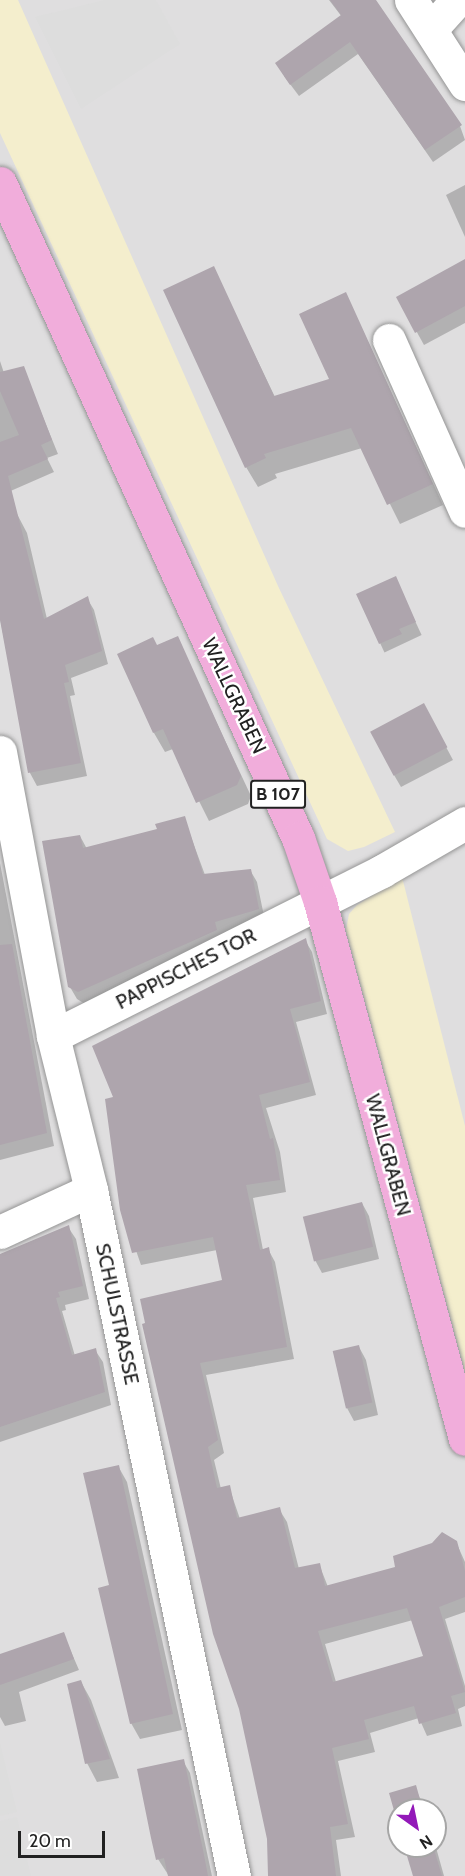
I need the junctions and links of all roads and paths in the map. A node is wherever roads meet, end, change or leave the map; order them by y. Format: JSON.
{"nodes":[{"id":1,"x":411,"y":0,"type":"edge"},
{"id":2,"x":457,"y":0,"type":"edge"},
{"id":3,"x":432,"y":28,"type":"junction"},
{"id":4,"x":465,"y":84,"type":"edge"},
{"id":5,"x":0,"y":183,"type":"edge"},
{"id":6,"x":388,"y":340,"type":"dead end"},
{"id":7,"x":465,"y":511,"type":"edge"},
{"id":8,"x":0,"y":752,"type":"edge"},
{"id":9,"x":465,"y":823,"type":"edge"},
{"id":10,"x":320,"y":902,"type":"junction"},
{"id":11,"x":53,"y":1036,"type":"junction"},
{"id":12,"x":91,"y":1190,"type":"junction"},
{"id":13,"x":0,"y":1232,"type":"edge"},
{"id":14,"x":465,"y":1439,"type":"edge"},
{"id":15,"x":234,"y":1876,"type":"edge"}],
"edges":[{"from":1,"to":3,"type":"street"},
{"from":2,"to":3,"type":"street"},
{"from":3,"to":4,"type":"street"},
{"from":5,"to":10,"type":"main road","name":"WALLGRABEN","number":"B 107"},
{"from":6,"to":7,"type":"street"},
{"from":8,"to":11,"type":"street","name":"SCHULSTRASSE"},
{"from":9,"to":10,"type":"street","name":"PAPPISCHES TOR"},
{"from":10,"to":11,"type":"street","name":"PAPPISCHES TOR"},
{"from":10,"to":14,"type":"main road","name":"WALLGRABEN","number":"B 107"},
{"from":11,"to":12,"type":"street","name":"SCHULSTRASSE"},
{"from":12,"to":13,"type":"street"},
{"from":12,"to":15,"type":"street","name":"SCHULSTRASSE"}]}
